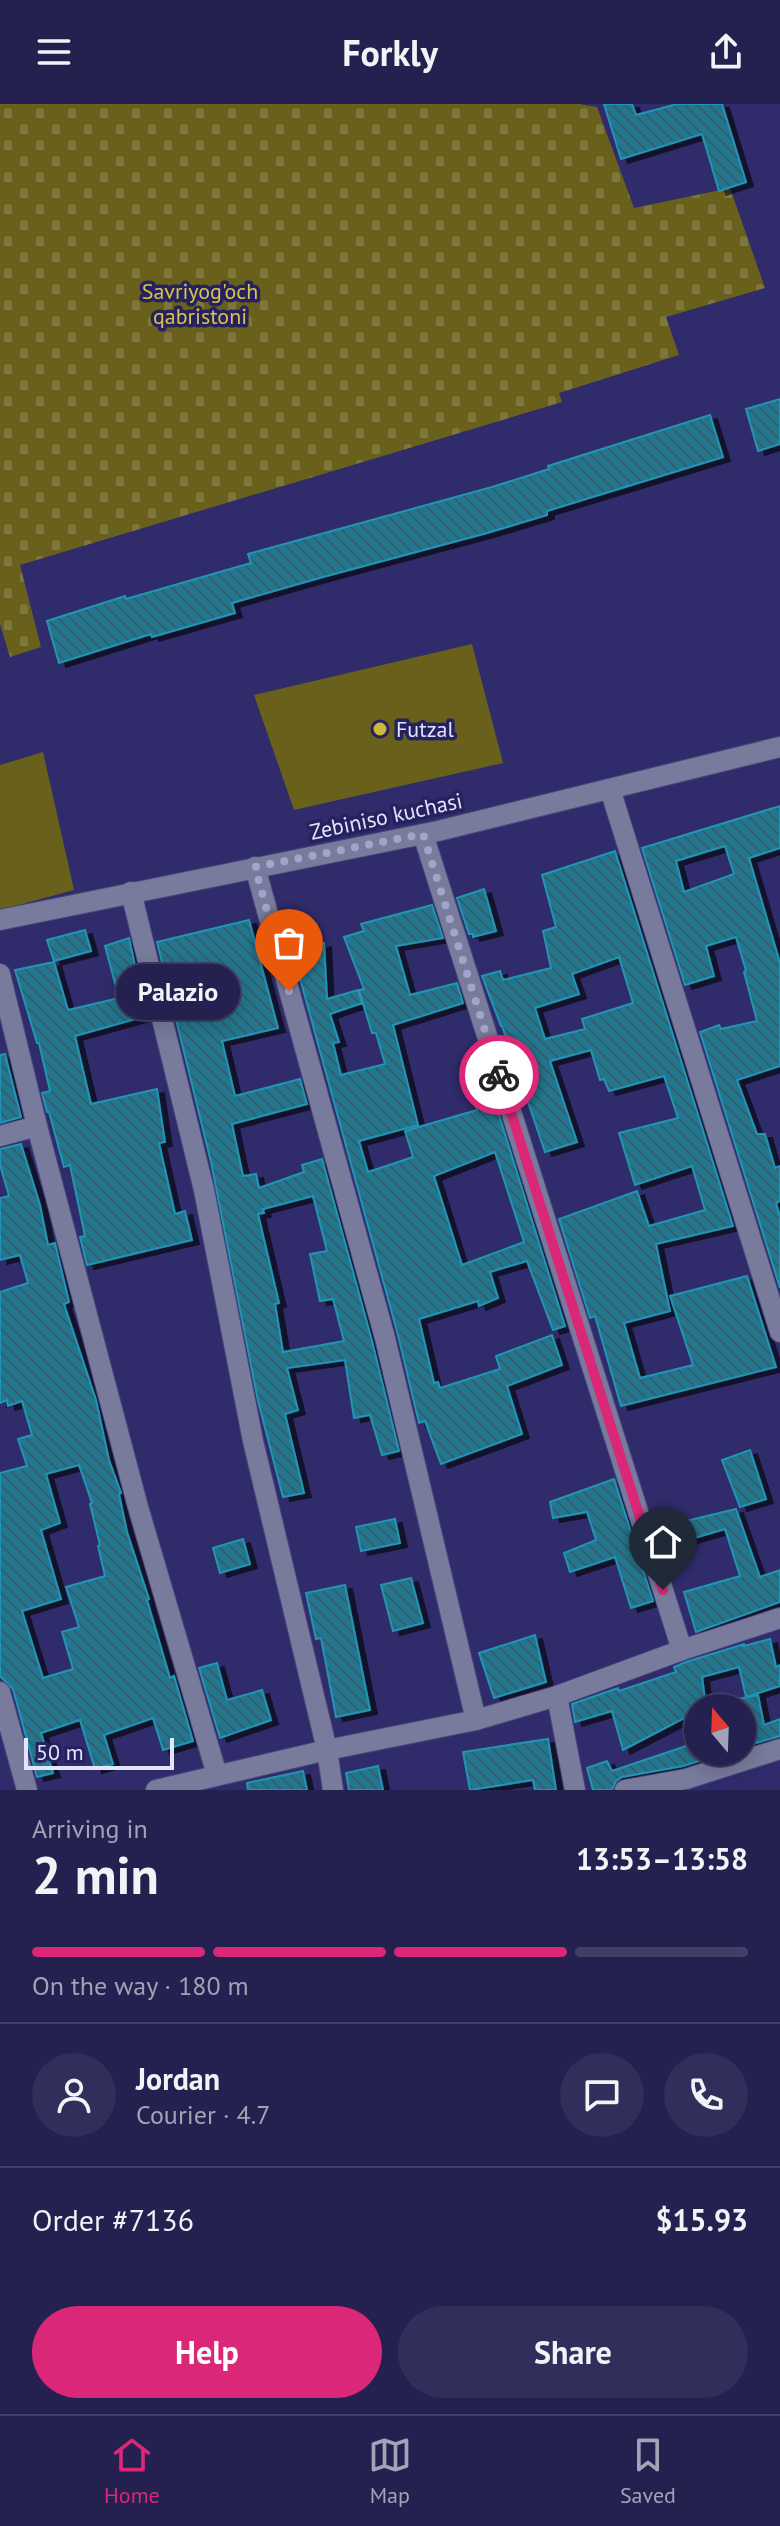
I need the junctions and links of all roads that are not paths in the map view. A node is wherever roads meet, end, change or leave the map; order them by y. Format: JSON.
{"nodes":[{"id":1,"x":780,"y":747,"type":"edge"},
{"id":2,"x":610,"y":789,"type":"junction"},
{"id":3,"x":423,"y":834,"type":"junction"},
{"id":4,"x":255,"y":867,"type":"junction"},
{"id":5,"x":131,"y":892,"type":"junction"},
{"id":6,"x":0,"y":920,"type":"edge"},
{"id":7,"x":0,"y":974,"type":"edge"},
{"id":8,"x":37,"y":1126,"type":"junction"},
{"id":9,"x":0,"y":1136,"type":"edge"},
{"id":10,"x":780,"y":1332,"type":"edge"},
{"id":11,"x":780,"y":1618,"type":"edge"},
{"id":12,"x":682,"y":1650,"type":"junction"},
{"id":13,"x":0,"y":1692,"type":"edge"},
{"id":14,"x":557,"y":1696,"type":"junction"},
{"id":15,"x":476,"y":1720,"type":"junction"},
{"id":16,"x":780,"y":1749,"type":"edge"},
{"id":17,"x":327,"y":1750,"type":"junction"},
{"id":18,"x":217,"y":1775,"type":"junction"},
{"id":19,"x":27,"y":1790,"type":"edge"},
{"id":20,"x":156,"y":1790,"type":"edge"},
{"id":21,"x":333,"y":1790,"type":"edge"},
{"id":22,"x":575,"y":1790,"type":"edge"},
{"id":23,"x":625,"y":1790,"type":"edge"}],
"edges":[{"from":1,"to":2,"type":"street","name":"Zebiniso kuchasi"},
{"from":2,"to":3,"type":"street","name":"Zebiniso kuchasi"},
{"from":2,"to":10,"type":"street"},
{"from":3,"to":4,"type":"street","name":"Zebiniso kuchasi"},
{"from":3,"to":12,"type":"street"},
{"from":4,"to":5,"type":"street","name":"Zebiniso kuchasi"},
{"from":4,"to":15,"type":"street"},
{"from":5,"to":6,"type":"street","name":"Zebiniso kuchasi"},
{"from":5,"to":17,"type":"street"},
{"from":7,"to":8,"type":"street"},
{"from":8,"to":9,"type":"street"},
{"from":8,"to":18,"type":"street"},
{"from":11,"to":12,"type":"street"},
{"from":12,"to":14,"type":"street"},
{"from":13,"to":19,"type":"street"},
{"from":14,"to":15,"type":"street"},
{"from":14,"to":22,"type":"street"},
{"from":15,"to":17,"type":"street"},
{"from":16,"to":23,"type":"street"},
{"from":17,"to":18,"type":"street"},
{"from":17,"to":21,"type":"street"},
{"from":18,"to":20,"type":"street"}]}
